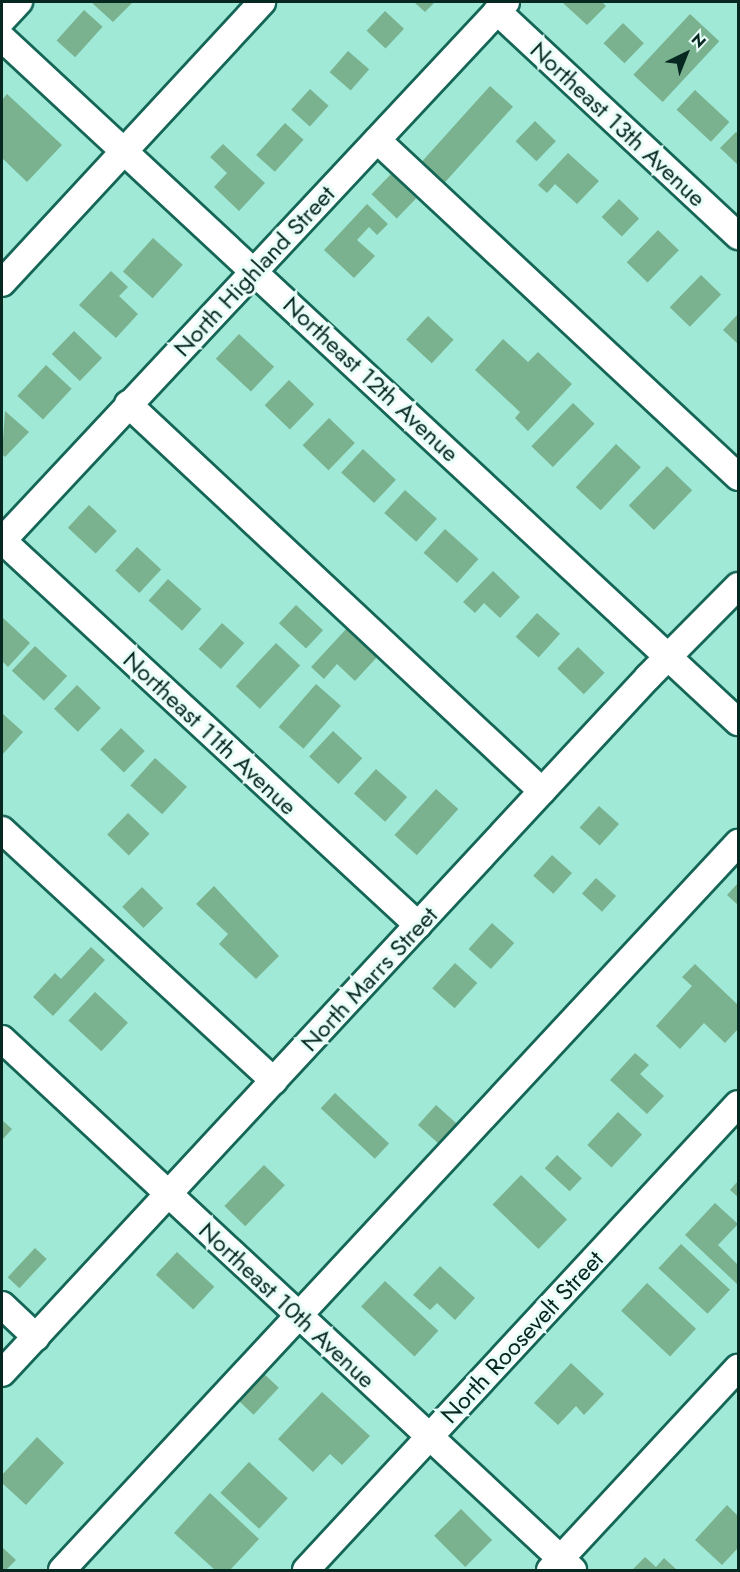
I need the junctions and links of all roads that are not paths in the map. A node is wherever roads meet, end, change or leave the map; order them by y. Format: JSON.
{"nodes":[{"id":1,"x":19,"y":2,"type":"edge"},
{"id":2,"x":262,"y":2,"type":"edge"},
{"id":3,"x":501,"y":6,"type":"edge"},
{"id":4,"x":2,"y":20,"type":"edge"},
{"id":5,"x":2,"y":38,"type":"edge"},
{"id":6,"x":377,"y":140,"type":"junction"},
{"id":7,"x":124,"y":150,"type":"junction"},
{"id":8,"x":738,"y":236,"type":"edge"},
{"id":9,"x":254,"y":271,"type":"junction"},
{"id":10,"x":2,"y":283,"type":"edge"},
{"id":11,"x":128,"y":404,"type":"junction"},
{"id":12,"x":738,"y":477,"type":"edge"},
{"id":13,"x":2,"y":541,"type":"edge"},
{"id":14,"x":738,"y":586,"type":"edge"},
{"id":15,"x":669,"y":657,"type":"junction"},
{"id":16,"x":738,"y":722,"type":"edge"},
{"id":17,"x":542,"y":791,"type":"junction"},
{"id":18,"x":2,"y":830,"type":"edge"},
{"id":19,"x":738,"y":843,"type":"edge"},
{"id":20,"x":418,"y":925,"type":"junction"},
{"id":21,"x":2,"y":1039,"type":"edge"},
{"id":22,"x":274,"y":1082,"type":"junction"},
{"id":23,"x":738,"y":1104,"type":"edge"},
{"id":24,"x":168,"y":1194,"type":"junction"},
{"id":25,"x":2,"y":1305,"type":"edge"},
{"id":26,"x":299,"y":1315,"type":"junction"},
{"id":27,"x":36,"y":1336,"type":"junction"},
{"id":28,"x":738,"y":1368,"type":"edge"},
{"id":29,"x":2,"y":1373,"type":"edge"},
{"id":30,"x":429,"y":1437,"type":"junction"},
{"id":31,"x":561,"y":1567,"type":"edge"},
{"id":32,"x":62,"y":1570,"type":"edge"},
{"id":33,"x":306,"y":1570,"type":"edge"}],
"edges":[{"from":1,"to":4,"type":"street"},
{"from":2,"to":7,"type":"street"},
{"from":3,"to":6,"type":"street","name":"North Highland Street"},
{"from":3,"to":8,"type":"street","name":"Northeast 13th Avenue"},
{"from":5,"to":7,"type":"street","name":"Northeast 12th Avenue"},
{"from":6,"to":9,"type":"street","name":"North Highland Street"},
{"from":6,"to":12,"type":"street"},
{"from":7,"to":9,"type":"street","name":"Northeast 12th Avenue"},
{"from":7,"to":10,"type":"street"},
{"from":9,"to":11,"type":"street","name":"North Highland Street"},
{"from":9,"to":15,"type":"street","name":"Northeast 12th Avenue"},
{"from":11,"to":13,"type":"street","name":"North Highland Street"},
{"from":11,"to":17,"type":"street"},
{"from":13,"to":20,"type":"street","name":"Northeast 11th Avenue"},
{"from":14,"to":15,"type":"street","name":"North Marrs Street"},
{"from":15,"to":16,"type":"street","name":"Northeast 12th Avenue"},
{"from":15,"to":17,"type":"street","name":"North Marrs Street"},
{"from":17,"to":20,"type":"street","name":"North Marrs Street"},
{"from":18,"to":22,"type":"street"},
{"from":19,"to":26,"type":"street"},
{"from":20,"to":22,"type":"street","name":"North Marrs Street"},
{"from":21,"to":24,"type":"street","name":"Northeast 10th Avenue"},
{"from":22,"to":24,"type":"street","name":"North Marrs Street"},
{"from":23,"to":30,"type":"street","name":"North Roosevelt Street"},
{"from":24,"to":26,"type":"street","name":"Northeast 10th Avenue"},
{"from":24,"to":27,"type":"street","name":"North Marrs Street"},
{"from":25,"to":27,"type":"street"},
{"from":26,"to":30,"type":"street","name":"Northeast 10th Avenue"},
{"from":26,"to":32,"type":"street"},
{"from":27,"to":29,"type":"street","name":"North Marrs Street"},
{"from":28,"to":31,"type":"street"},
{"from":30,"to":31,"type":"street","name":"Northeast 10th Avenue"},
{"from":30,"to":33,"type":"street","name":"North Roosevelt Street"}]}
